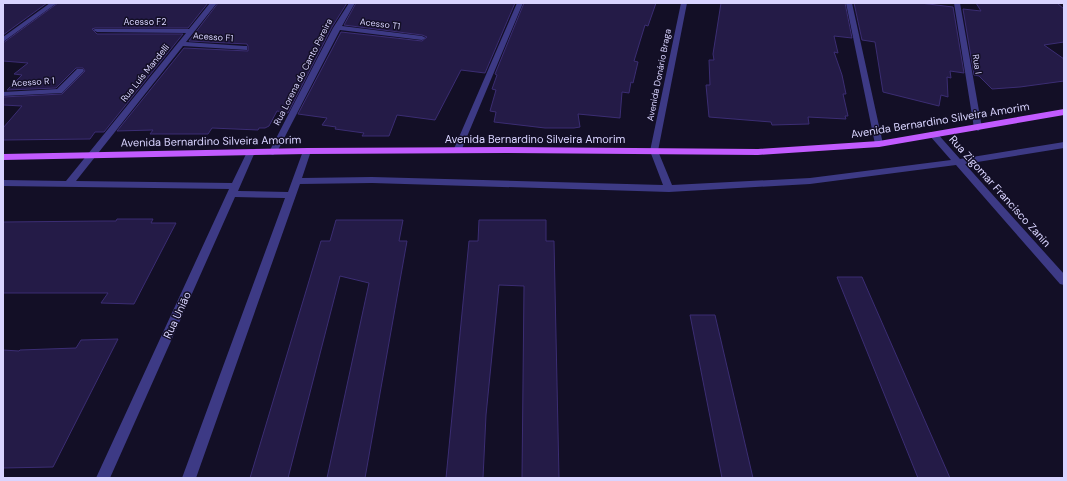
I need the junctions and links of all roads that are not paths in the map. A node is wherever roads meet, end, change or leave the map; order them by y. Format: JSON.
{"nodes":[{"id":1,"x":54,"y":3,"type":"edge"},
{"id":2,"x":214,"y":3,"type":"edge"},
{"id":3,"x":352,"y":3,"type":"edge"},
{"id":4,"x":520,"y":3,"type":"edge"},
{"id":5,"x":684,"y":3,"type":"edge"},
{"id":6,"x":849,"y":3,"type":"edge"},
{"id":7,"x":957,"y":3,"type":"edge"},
{"id":8,"x":337,"y":28,"type":"junction"},
{"id":9,"x":97,"y":30,"type":"dead end"},
{"id":10,"x":192,"y":31,"type":"junction"},
{"id":11,"x":422,"y":38,"type":"dead end"},
{"id":12,"x":3,"y":40,"type":"edge"},
{"id":13,"x":182,"y":44,"type":"junction"},
{"id":14,"x":244,"y":48,"type":"dead end"},
{"id":15,"x":80,"y":71,"type":"dead end"},
{"id":16,"x":3,"y":94,"type":"edge"},
{"id":17,"x":1064,"y":112,"type":"edge"},
{"id":18,"x":978,"y":128,"type":"junction"},
{"id":19,"x":933,"y":134,"type":"junction"},
{"id":20,"x":879,"y":144,"type":"junction"},
{"id":21,"x":1064,"y":145,"type":"edge"},
{"id":22,"x":307,"y":151,"type":"junction"},
{"id":23,"x":457,"y":151,"type":"junction"},
{"id":24,"x":654,"y":151,"type":"junction"},
{"id":25,"x":251,"y":152,"type":"junction"},
{"id":26,"x":273,"y":152,"type":"junction"},
{"id":27,"x":90,"y":155,"type":"junction"},
{"id":28,"x":3,"y":157,"type":"edge"},
{"id":29,"x":958,"y":162,"type":"junction"},
{"id":30,"x":296,"y":181,"type":"junction"},
{"id":31,"x":3,"y":184,"type":"edge"},
{"id":32,"x":68,"y":184,"type":"junction"},
{"id":33,"x":668,"y":189,"type":"junction"},
{"id":34,"x":234,"y":190,"type":"junction"},
{"id":35,"x":291,"y":195,"type":"junction"},
{"id":36,"x":1064,"y":281,"type":"edge"},
{"id":37,"x":103,"y":478,"type":"edge"},
{"id":38,"x":189,"y":478,"type":"edge"}],
"edges":[{"from":1,"to":12,"type":"street"},
{"from":2,"to":10,"type":"street","name":"Rua Luís Mandelli"},
{"from":3,"to":8,"type":"street","name":"Rua Lorena do Canto Pereira"},
{"from":4,"to":23,"type":"street"},
{"from":5,"to":24,"type":"street","name":"Avenida Donário Braga"},
{"from":6,"to":20,"type":"street"},
{"from":7,"to":18,"type":"street","name":"Rua I"},
{"from":8,"to":11,"type":"street","name":"Acesso T1"},
{"from":8,"to":26,"type":"street","name":"Rua Lorena do Canto Pereira"},
{"from":9,"to":10,"type":"street","name":"Acesso F2"},
{"from":10,"to":13,"type":"street","name":"Rua Luís Mandelli"},
{"from":13,"to":14,"type":"street","name":"Acesso F1"},
{"from":13,"to":27,"type":"street","name":"Rua Luís Mandelli"},
{"from":15,"to":16,"type":"street","name":"Acesso R 1"},
{"from":17,"to":18,"type":"main road","name":"Avenida Bernardino Silveira Amorim"},
{"from":18,"to":19,"type":"main road","name":"Avenida Bernardino Silveira Amorim"},
{"from":19,"to":20,"type":"main road","name":"Avenida Bernardino Silveira Amorim"},
{"from":19,"to":29,"type":"street","name":"Rua Zigomar Francisco Zanin"},
{"from":20,"to":24,"type":"main road","name":"Avenida Bernardino Silveira Amorim"},
{"from":21,"to":29,"type":"street"},
{"from":22,"to":23,"type":"main road","name":"Avenida Bernardino Silveira Amorim"},
{"from":22,"to":26,"type":"main road","name":"Avenida Bernardino Silveira Amorim"},
{"from":22,"to":30,"type":"street"},
{"from":23,"to":24,"type":"main road","name":"Avenida Bernardino Silveira Amorim"},
{"from":24,"to":33,"type":"street"},
{"from":25,"to":26,"type":"main road","name":"Avenida Bernardino Silveira Amorim"},
{"from":25,"to":27,"type":"main road","name":"Avenida Bernardino Silveira Amorim"},
{"from":25,"to":34,"type":"street","name":"Rua União"},
{"from":27,"to":28,"type":"main road","name":"Avenida Bernardino Silveira Amorim"},
{"from":27,"to":32,"type":"street","name":"Rua Luís Mandelli"},
{"from":29,"to":33,"type":"street"},
{"from":29,"to":36,"type":"street","name":"Rua Zigomar Francisco Zanin"},
{"from":30,"to":33,"type":"street"},
{"from":30,"to":35,"type":"street"},
{"from":31,"to":32,"type":"street"},
{"from":32,"to":34,"type":"street"},
{"from":34,"to":35,"type":"street"},
{"from":34,"to":37,"type":"street","name":"Rua União"},
{"from":35,"to":38,"type":"street"}]}
